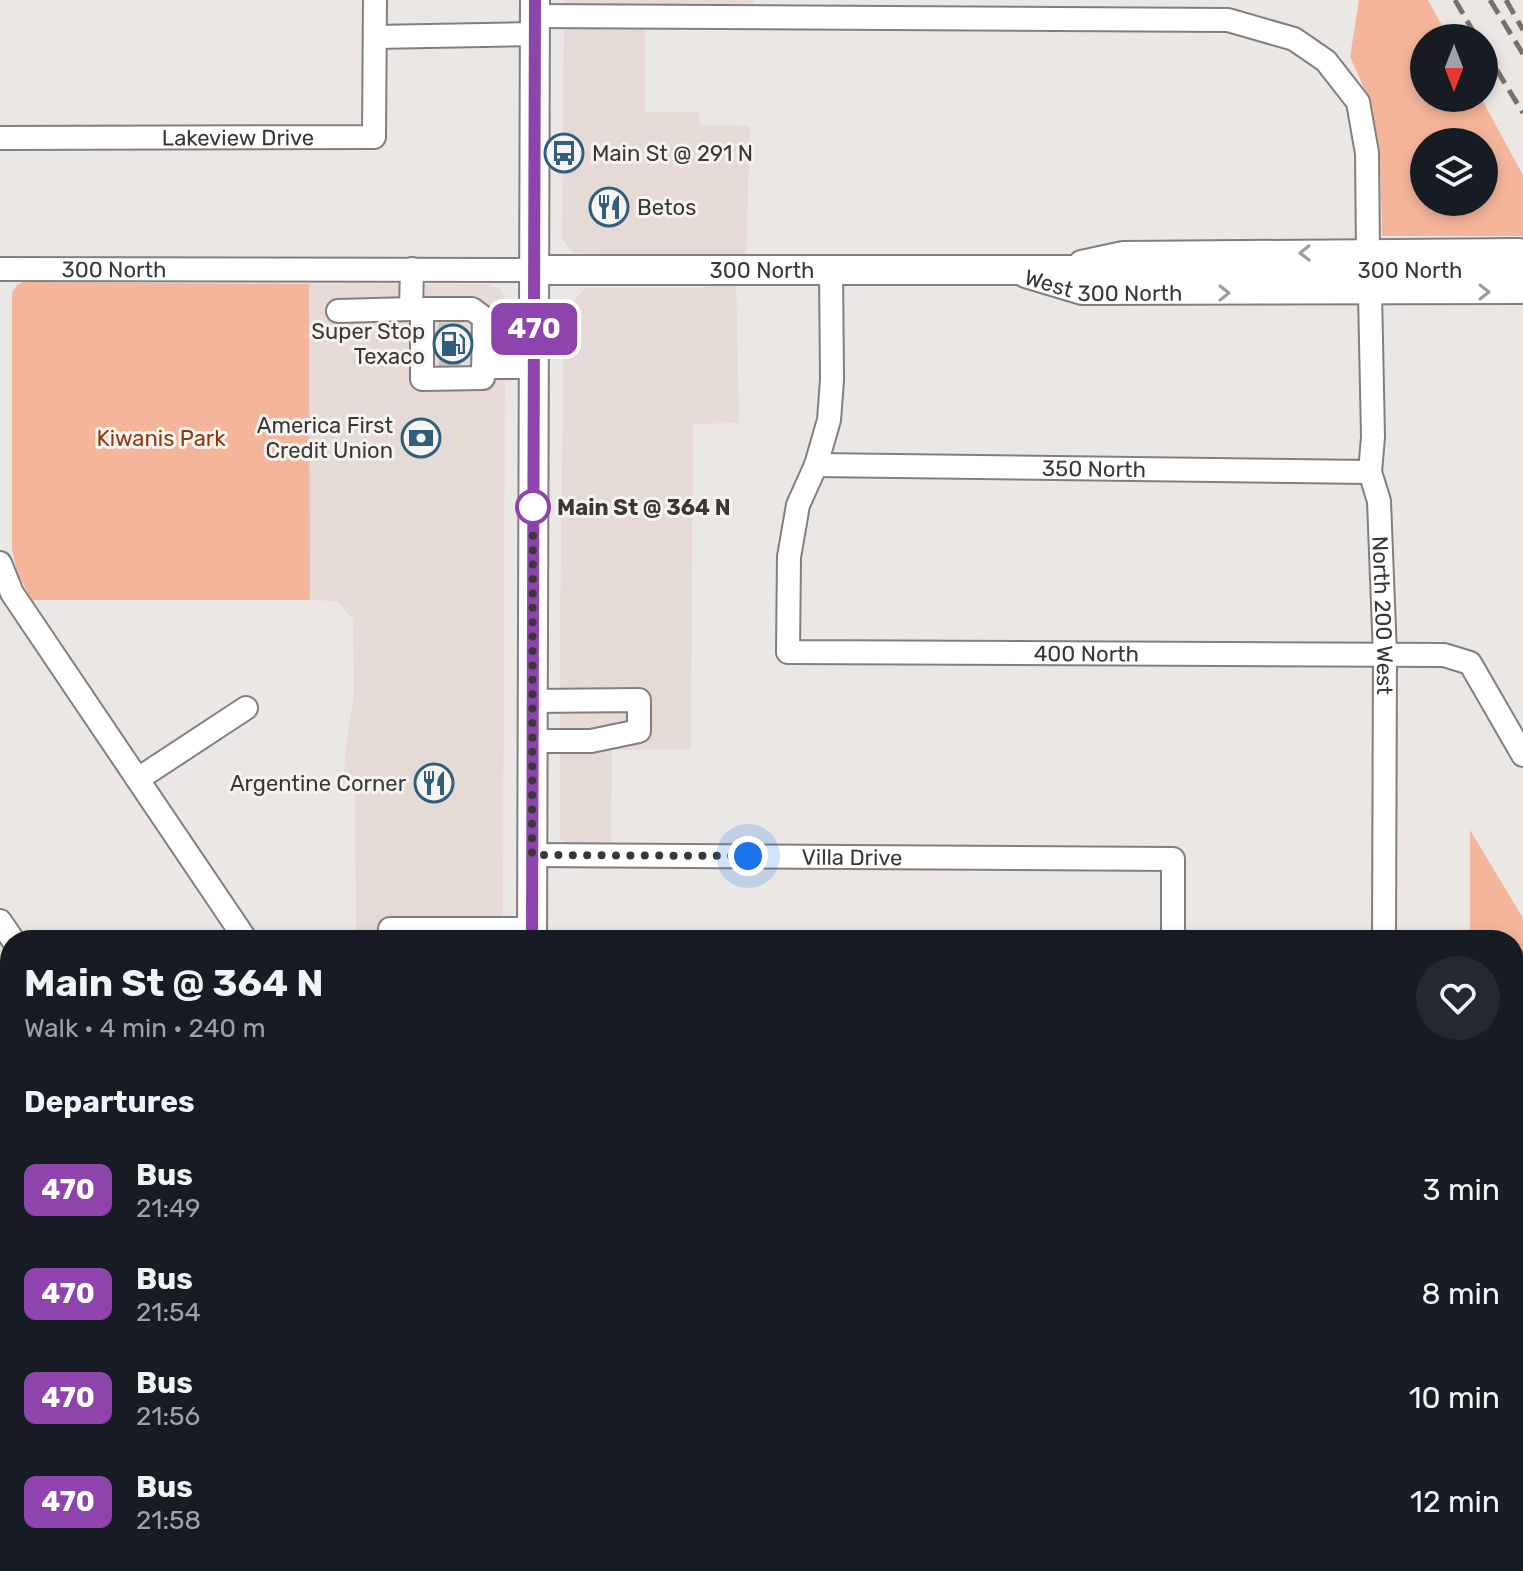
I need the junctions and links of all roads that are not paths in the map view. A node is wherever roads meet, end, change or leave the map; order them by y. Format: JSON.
{"nodes":[{"id":1,"x":375,"y":0,"type":"edge"},
{"id":2,"x":828,"y":9,"type":"edge"},
{"id":3,"x":534,"y":17,"type":"edge"},
{"id":4,"x":375,"y":37,"type":"junction"},
{"id":5,"x":0,"y":138,"type":"edge"},
{"id":6,"x":1368,"y":252,"type":"junction"},
{"id":7,"x":1523,"y":252,"type":"edge"},
{"id":8,"x":0,"y":269,"type":"edge"},
{"id":9,"x":412,"y":269,"type":"junction"},
{"id":10,"x":534,"y":270,"type":"junction"},
{"id":11,"x":1523,"y":270,"type":"edge"},
{"id":12,"x":831,"y":271,"type":"junction"},
{"id":13,"x":1009,"y":271,"type":"junction"},
{"id":14,"x":1523,"y":292,"type":"edge"},
{"id":15,"x":1370,"y":293,"type":"junction"},
{"id":16,"x":417,"y":309,"type":"junction"},
{"id":17,"x":338,"y":311,"type":"dead end"},
{"id":18,"x":477,"y":349,"type":"junction"},
{"id":19,"x":533,"y":367,"type":"junction"},
{"id":20,"x":816,"y":465,"type":"junction"},
{"id":21,"x":1370,"y":472,"type":"junction"},
{"id":22,"x":0,"y":563,"type":"edge"},
{"id":23,"x":1385,"y":655,"type":"junction"},
{"id":24,"x":533,"y":701,"type":"junction"},
{"id":25,"x":246,"y":708,"type":"dead end"},
{"id":26,"x":533,"y":741,"type":"junction"},
{"id":27,"x":1523,"y":755,"type":"edge"},
{"id":28,"x":138,"y":779,"type":"junction"},
{"id":29,"x":532,"y":855,"type":"junction"},
{"id":30,"x":239,"y":930,"type":"edge"},
{"id":31,"x":390,"y":930,"type":"edge"},
{"id":32,"x":418,"y":930,"type":"edge"},
{"id":33,"x":532,"y":930,"type":"edge"},
{"id":34,"x":1173,"y":930,"type":"edge"},
{"id":35,"x":1384,"y":930,"type":"edge"}],
"edges":[{"from":1,"to":4,"type":"street","name":"Lakeview Drive"},
{"from":2,"to":3,"type":"street"},
{"from":2,"to":6,"type":"street"},
{"from":3,"to":4,"type":"street"},
{"from":3,"to":10,"type":"main road"},
{"from":4,"to":5,"type":"street","name":"Lakeview Drive"},
{"from":6,"to":7,"type":"street","name":"West 300 North"},
{"from":6,"to":13,"type":"street","name":"West 300 North","one_way":true},
{"from":8,"to":9,"type":"street","name":"300 North"},
{"from":9,"to":10,"type":"street","name":"300 North"},
{"from":9,"to":16,"type":"street"},
{"from":10,"to":12,"type":"main road","name":"300 North"},
{"from":10,"to":19,"type":"main road"},
{"from":11,"to":13,"type":"main road","name":"300 North"},
{"from":12,"to":13,"type":"main road","name":"300 North"},
{"from":12,"to":20,"type":"street"},
{"from":13,"to":15,"type":"street","name":"West 300 North","one_way":true},
{"from":15,"to":14,"type":"street","name":"West 300 North","one_way":true},
{"from":15,"to":21,"type":"street","name":"North 200 West"},
{"from":16,"to":17,"type":"street"},
{"from":16,"to":18,"type":"street"},
{"from":16,"to":18,"type":"street"},
{"from":18,"to":19,"type":"street"},
{"from":19,"to":24,"type":"main road"},
{"from":20,"to":21,"type":"street","name":"350 North"},
{"from":20,"to":23,"type":"street","name":"400 North"},
{"from":21,"to":23,"type":"street","name":"North 200 West"},
{"from":22,"to":28,"type":"street"},
{"from":23,"to":27,"type":"street","name":"400 North"},
{"from":23,"to":35,"type":"street","name":"North 200 West"},
{"from":24,"to":26,"type":"main road"},
{"from":24,"to":26,"type":"street"},
{"from":25,"to":28,"type":"street"},
{"from":26,"to":29,"type":"main road"},
{"from":28,"to":30,"type":"street"},
{"from":29,"to":33,"type":"main road"},
{"from":29,"to":34,"type":"street","name":"Villa Drive"},
{"from":31,"to":32,"type":"street"}]}
